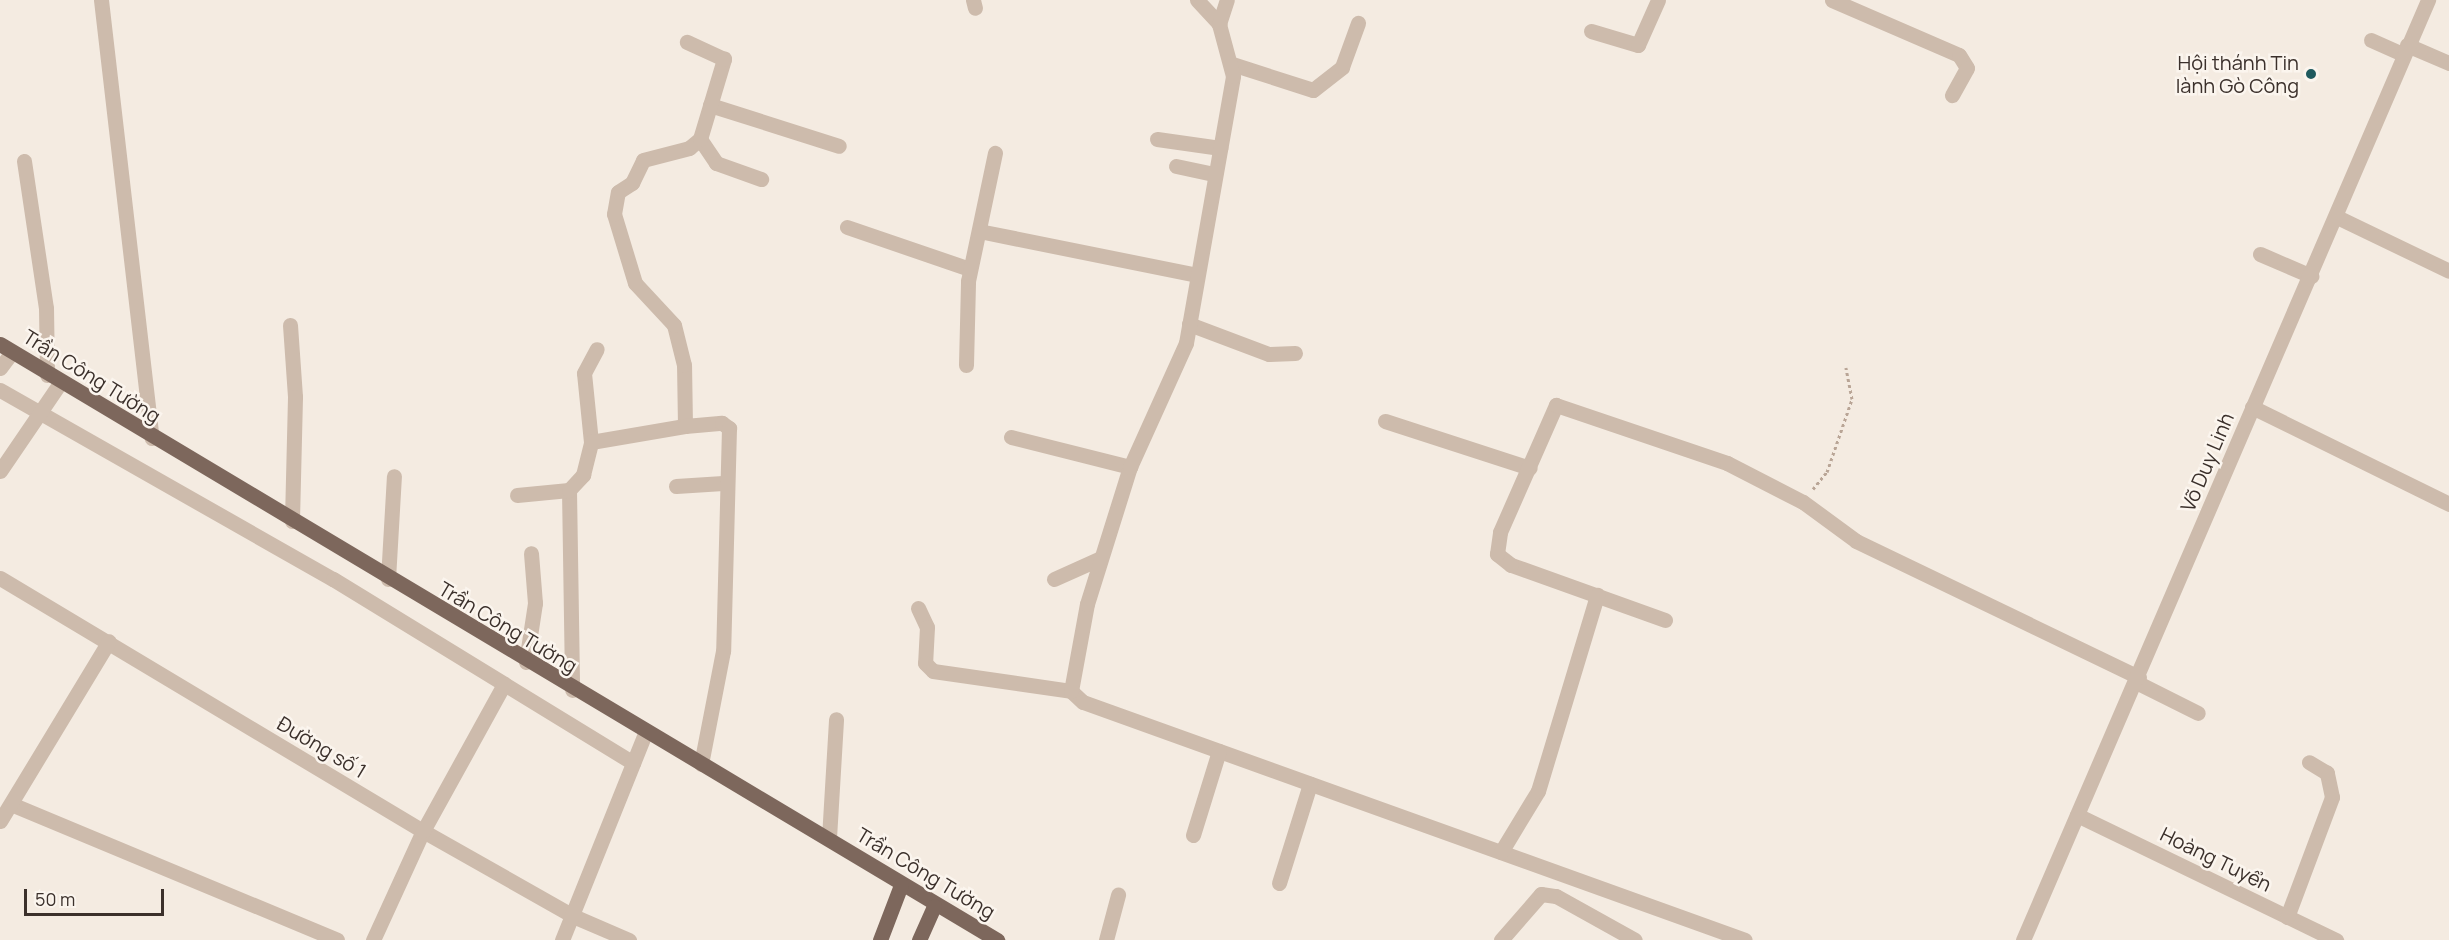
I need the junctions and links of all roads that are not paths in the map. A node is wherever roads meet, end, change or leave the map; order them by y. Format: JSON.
{"nodes":[{"id":1,"x":101,"y":0,"type":"edge"},
{"id":2,"x":1197,"y":0,"type":"edge"},
{"id":3,"x":1227,"y":0,"type":"edge"},
{"id":4,"x":1658,"y":0,"type":"edge"},
{"id":5,"x":1832,"y":0,"type":"edge"},
{"id":6,"x":2428,"y":0,"type":"edge"},
{"id":7,"x":1358,"y":23,"type":"dead end"},
{"id":8,"x":1219,"y":24,"type":"junction"},
{"id":9,"x":1591,"y":31,"type":"dead end"},
{"id":10,"x":2371,"y":40,"type":"dead end"},
{"id":11,"x":687,"y":42,"type":"dead end"},
{"id":12,"x":2405,"y":50,"type":"junction"},
{"id":13,"x":2449,"y":63,"type":"edge"},
{"id":14,"x":1232,"y":64,"type":"junction"},
{"id":15,"x":1952,"y":95,"type":"dead end"},
{"id":16,"x":710,"y":105,"type":"junction"},
{"id":17,"x":700,"y":139,"type":"junction"},
{"id":18,"x":1157,"y":139,"type":"dead end"},
{"id":19,"x":839,"y":146,"type":"dead end"},
{"id":20,"x":1220,"y":148,"type":"junction"},
{"id":21,"x":995,"y":153,"type":"dead end"},
{"id":22,"x":24,"y":161,"type":"dead end"},
{"id":23,"x":1176,"y":165,"type":"dead end"},
{"id":24,"x":1214,"y":174,"type":"junction"},
{"id":25,"x":761,"y":179,"type":"dead end"},
{"id":26,"x":2337,"y":217,"type":"junction"},
{"id":27,"x":847,"y":227,"type":"dead end"},
{"id":28,"x":979,"y":231,"type":"junction"},
{"id":29,"x":2260,"y":254,"type":"dead end"},
{"id":30,"x":970,"y":269,"type":"junction"},
{"id":31,"x":2449,"y":270,"type":"edge"},
{"id":32,"x":1197,"y":275,"type":"junction"},
{"id":33,"x":2311,"y":276,"type":"junction"},
{"id":34,"x":1190,"y":324,"type":"junction"},
{"id":35,"x":290,"y":325,"type":"dead end"},
{"id":36,"x":6,"y":348,"type":"edge"},
{"id":37,"x":597,"y":349,"type":"dead end"},
{"id":38,"x":1294,"y":353,"type":"dead end"},
{"id":39,"x":966,"y":365,"type":"dead end"},
{"id":40,"x":0,"y":368,"type":"edge"},
{"id":41,"x":53,"y":379,"type":"junction"},
{"id":42,"x":0,"y":390,"type":"edge"},
{"id":43,"x":2252,"y":407,"type":"junction"},
{"id":44,"x":38,"y":412,"type":"junction"},
{"id":45,"x":1385,"y":421,"type":"dead end"},
{"id":46,"x":686,"y":426,"type":"junction"},
{"id":47,"x":1011,"y":437,"type":"dead end"},
{"id":48,"x":152,"y":438,"type":"junction"},
{"id":49,"x":591,"y":442,"type":"junction"},
{"id":50,"x":1130,"y":467,"type":"junction"},
{"id":51,"x":1530,"y":468,"type":"junction"},
{"id":52,"x":0,"y":471,"type":"edge"},
{"id":53,"x":394,"y":476,"type":"dead end"},
{"id":54,"x":723,"y":483,"type":"junction"},
{"id":55,"x":676,"y":486,"type":"dead end"},
{"id":56,"x":569,"y":490,"type":"junction"},
{"id":57,"x":517,"y":495,"type":"dead end"},
{"id":58,"x":2449,"y":504,"type":"edge"},
{"id":59,"x":292,"y":521,"type":"junction"},
{"id":60,"x":531,"y":553,"type":"dead end"},
{"id":61,"x":1101,"y":558,"type":"junction"},
{"id":62,"x":0,"y":578,"type":"edge"},
{"id":63,"x":388,"y":579,"type":"junction"},
{"id":64,"x":1054,"y":579,"type":"dead end"},
{"id":65,"x":1597,"y":595,"type":"junction"},
{"id":66,"x":918,"y":608,"type":"dead end"},
{"id":67,"x":1665,"y":620,"type":"dead end"},
{"id":68,"x":109,"y":641,"type":"junction"},
{"id":69,"x":526,"y":662,"type":"junction"},
{"id":70,"x":2138,"y":680,"type":"junction"},
{"id":71,"x":504,"y":684,"type":"junction"},
{"id":72,"x":572,"y":690,"type":"junction"},
{"id":73,"x":1071,"y":691,"type":"junction"},
{"id":74,"x":2198,"y":713,"type":"dead end"},
{"id":75,"x":836,"y":718,"type":"dead end"},
{"id":76,"x":645,"y":734,"type":"junction"},
{"id":77,"x":1219,"y":751,"type":"junction"},
{"id":78,"x":2309,"y":762,"type":"dead end"},
{"id":79,"x":633,"y":763,"type":"junction"},
{"id":80,"x":701,"y":764,"type":"junction"},
{"id":81,"x":1310,"y":783,"type":"junction"},
{"id":82,"x":11,"y":804,"type":"junction"},
{"id":83,"x":2077,"y":815,"type":"junction"},
{"id":84,"x":0,"y":821,"type":"edge"},
{"id":85,"x":423,"y":831,"type":"junction"},
{"id":86,"x":1193,"y":835,"type":"dead end"},
{"id":87,"x":829,"y":838,"type":"junction"},
{"id":88,"x":1501,"y":852,"type":"junction"},
{"id":89,"x":1279,"y":883,"type":"dead end"},
{"id":90,"x":902,"y":885,"type":"junction"},
{"id":91,"x":1118,"y":895,"type":"dead end"},
{"id":92,"x":934,"y":906,"type":"junction"},
{"id":93,"x":573,"y":916,"type":"junction"},
{"id":94,"x":2287,"y":917,"type":"junction"},
{"id":95,"x":337,"y":940,"type":"edge"},
{"id":96,"x":373,"y":940,"type":"edge"},
{"id":97,"x":562,"y":940,"type":"edge"},
{"id":98,"x":629,"y":940,"type":"edge"},
{"id":99,"x":880,"y":940,"type":"edge"},
{"id":100,"x":919,"y":940,"type":"edge"},
{"id":101,"x":997,"y":940,"type":"edge"},
{"id":102,"x":1106,"y":940,"type":"edge"},
{"id":103,"x":1501,"y":940,"type":"edge"},
{"id":104,"x":1635,"y":940,"type":"edge"},
{"id":105,"x":1745,"y":940,"type":"edge"},
{"id":106,"x":2023,"y":940,"type":"edge"},
{"id":107,"x":2336,"y":940,"type":"edge"}],
"edges":[{"from":1,"to":48,"type":"street"},
{"from":2,"to":8,"type":"street"},
{"from":3,"to":8,"type":"street"},
{"from":4,"to":9,"type":"street"},
{"from":5,"to":15,"type":"street"},
{"from":6,"to":12,"type":"street","name":"Võ Duy Linh"},
{"from":7,"to":14,"type":"street"},
{"from":8,"to":14,"type":"street"},
{"from":10,"to":12,"type":"street"},
{"from":11,"to":16,"type":"street"},
{"from":12,"to":13,"type":"street"},
{"from":12,"to":26,"type":"street","name":"Võ Duy Linh"},
{"from":14,"to":20,"type":"street"},
{"from":16,"to":17,"type":"street"},
{"from":16,"to":19,"type":"street"},
{"from":17,"to":25,"type":"street"},
{"from":17,"to":46,"type":"street"},
{"from":18,"to":20,"type":"street"},
{"from":20,"to":24,"type":"street"},
{"from":21,"to":28,"type":"street"},
{"from":22,"to":41,"type":"street"},
{"from":23,"to":24,"type":"street"},
{"from":24,"to":32,"type":"street"},
{"from":26,"to":31,"type":"street"},
{"from":26,"to":33,"type":"street","name":"Võ Duy Linh"},
{"from":27,"to":30,"type":"street"},
{"from":28,"to":30,"type":"street"},
{"from":28,"to":32,"type":"street"},
{"from":29,"to":33,"type":"street"},
{"from":30,"to":39,"type":"street"},
{"from":32,"to":34,"type":"street"},
{"from":33,"to":43,"type":"street","name":"Võ Duy Linh"},
{"from":34,"to":38,"type":"street"},
{"from":34,"to":50,"type":"street"},
{"from":35,"to":59,"type":"street"},
{"from":36,"to":40,"type":"street"},
{"from":36,"to":41,"type":"main road","name":"Trần Công Tường"},
{"from":37,"to":49,"type":"street"},
{"from":41,"to":44,"type":"street"},
{"from":41,"to":48,"type":"main road","name":"Trần Công Tường"},
{"from":42,"to":44,"type":"street"},
{"from":43,"to":58,"type":"street"},
{"from":43,"to":70,"type":"street","name":"Võ Duy Linh"},
{"from":44,"to":52,"type":"street"},
{"from":44,"to":71,"type":"street"},
{"from":45,"to":51,"type":"street"},
{"from":46,"to":49,"type":"street"},
{"from":46,"to":54,"type":"street"},
{"from":47,"to":50,"type":"street"},
{"from":48,"to":59,"type":"main road","name":"Trần Công Tường"},
{"from":49,"to":56,"type":"street"},
{"from":50,"to":61,"type":"street"},
{"from":51,"to":65,"type":"street"},
{"from":51,"to":70,"type":"street"},
{"from":53,"to":63,"type":"street"},
{"from":54,"to":55,"type":"street"},
{"from":54,"to":80,"type":"street"},
{"from":56,"to":57,"type":"street"},
{"from":56,"to":72,"type":"street"},
{"from":59,"to":63,"type":"main road","name":"Trần Công Tường"},
{"from":60,"to":69,"type":"street"},
{"from":61,"to":64,"type":"street"},
{"from":61,"to":73,"type":"street"},
{"from":62,"to":68,"type":"street","name":"Đường số 1"},
{"from":63,"to":69,"type":"main road","name":"Trần Công Tường"},
{"from":65,"to":67,"type":"street"},
{"from":65,"to":88,"type":"street"},
{"from":66,"to":73,"type":"street"},
{"from":68,"to":82,"type":"street"},
{"from":68,"to":85,"type":"street","name":"Đường số 1"},
{"from":69,"to":72,"type":"main road","name":"Trần Công Tường"},
{"from":70,"to":74,"type":"street"},
{"from":70,"to":83,"type":"street","name":"Võ Duy Linh"},
{"from":71,"to":79,"type":"street"},
{"from":71,"to":85,"type":"street"},
{"from":72,"to":76,"type":"main road","name":"Trần Công Tường"},
{"from":73,"to":77,"type":"street"},
{"from":75,"to":87,"type":"street"},
{"from":76,"to":79,"type":"street"},
{"from":76,"to":80,"type":"main road","name":"Trần Công Tường"},
{"from":77,"to":81,"type":"street"},
{"from":77,"to":86,"type":"street"},
{"from":78,"to":94,"type":"street"},
{"from":79,"to":93,"type":"street"},
{"from":80,"to":87,"type":"main road","name":"Trần Công Tường"},
{"from":81,"to":88,"type":"street"},
{"from":81,"to":89,"type":"street"},
{"from":82,"to":84,"type":"street"},
{"from":82,"to":95,"type":"street"},
{"from":83,"to":94,"type":"street","name":"Hoàng Tuyển"},
{"from":83,"to":106,"type":"street","name":"Võ Duy Linh"},
{"from":85,"to":93,"type":"street","name":"Đường số 1"},
{"from":85,"to":96,"type":"street"},
{"from":87,"to":90,"type":"main road","name":"Trần Công Tường"},
{"from":88,"to":105,"type":"street"},
{"from":90,"to":92,"type":"main road","name":"Trần Công Tường"},
{"from":90,"to":99,"type":"main road"},
{"from":91,"to":102,"type":"street"},
{"from":92,"to":100,"type":"main road"},
{"from":92,"to":101,"type":"main road","name":"Trần Công Tường"},
{"from":93,"to":97,"type":"street"},
{"from":93,"to":98,"type":"street","name":"Đường số 1"},
{"from":94,"to":107,"type":"street","name":"Hoàng Tuyển"},
{"from":103,"to":104,"type":"street"}]}
